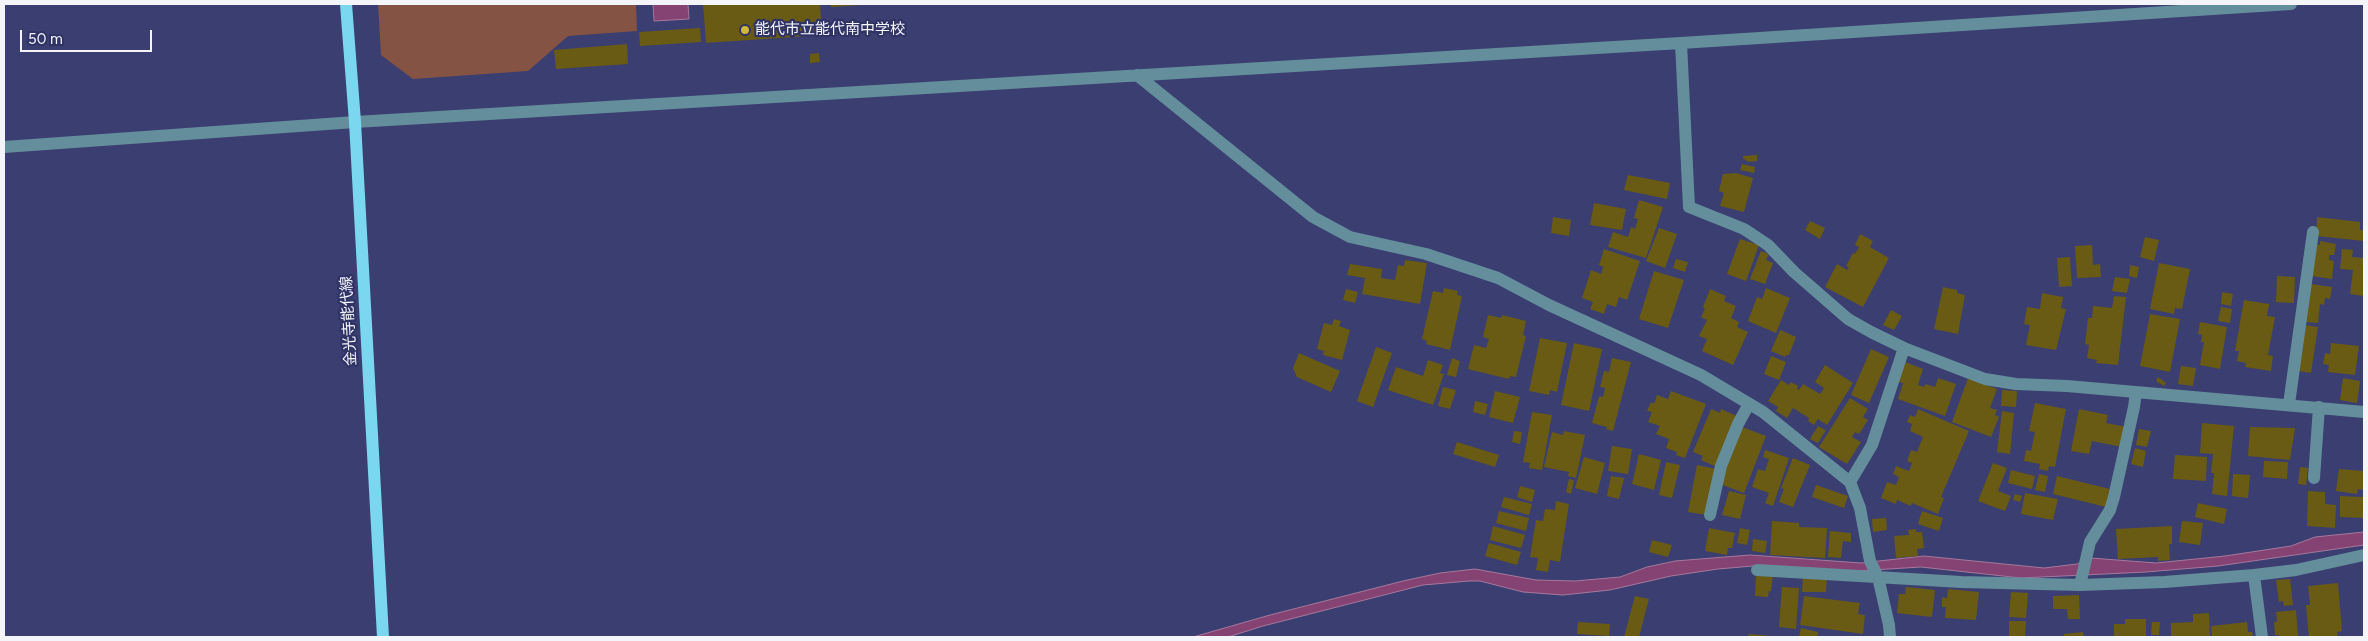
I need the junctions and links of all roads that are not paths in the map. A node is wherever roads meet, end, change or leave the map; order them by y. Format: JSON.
{"nodes":[{"id":1,"x":346,"y":4,"type":"edge"},
{"id":2,"x":2292,"y":4,"type":"edge"},
{"id":3,"x":1680,"y":43,"type":"junction"},
{"id":4,"x":1137,"y":74,"type":"junction"},
{"id":5,"x":355,"y":122,"type":"junction"},
{"id":6,"x":4,"y":147,"type":"edge"},
{"id":7,"x":2313,"y":232,"type":"dead end"},
{"id":8,"x":1904,"y":348,"type":"junction"},
{"id":9,"x":2136,"y":392,"type":"junction"},
{"id":10,"x":1749,"y":404,"type":"junction"},
{"id":11,"x":2289,"y":404,"type":"junction"},
{"id":12,"x":2319,"y":407,"type":"junction"},
{"id":13,"x":2364,"y":412,"type":"edge"},
{"id":14,"x":2314,"y":478,"type":"dead end"},
{"id":15,"x":1850,"y":482,"type":"junction"},
{"id":16,"x":1710,"y":515,"type":"dead end"},
{"id":17,"x":2364,"y":555,"type":"edge"},
{"id":18,"x":1757,"y":570,"type":"dead end"},
{"id":19,"x":2254,"y":575,"type":"junction"},
{"id":20,"x":1878,"y":577,"type":"junction"},
{"id":21,"x":2080,"y":585,"type":"junction"},
{"id":22,"x":384,"y":637,"type":"edge"},
{"id":23,"x":1890,"y":637,"type":"edge"},
{"id":24,"x":2262,"y":637,"type":"edge"}],
"edges":[{"from":1,"to":5,"type":"main road","name":"金光寺能代線"},
{"from":2,"to":3,"type":"street"},
{"from":3,"to":4,"type":"street"},
{"from":3,"to":8,"type":"street"},
{"from":4,"to":5,"type":"street"},
{"from":4,"to":10,"type":"street"},
{"from":5,"to":6,"type":"street"},
{"from":5,"to":22,"type":"main road","name":"金光寺能代線"},
{"from":7,"to":11,"type":"street"},
{"from":8,"to":9,"type":"street"},
{"from":8,"to":15,"type":"street"},
{"from":9,"to":11,"type":"street"},
{"from":9,"to":21,"type":"street"},
{"from":10,"to":15,"type":"street"},
{"from":10,"to":16,"type":"street"},
{"from":11,"to":12,"type":"street"},
{"from":12,"to":13,"type":"street"},
{"from":12,"to":14,"type":"street"},
{"from":15,"to":20,"type":"street"},
{"from":17,"to":19,"type":"street"},
{"from":18,"to":20,"type":"street"},
{"from":19,"to":21,"type":"street"},
{"from":19,"to":24,"type":"street"},
{"from":20,"to":21,"type":"street"},
{"from":20,"to":23,"type":"street"}]}
